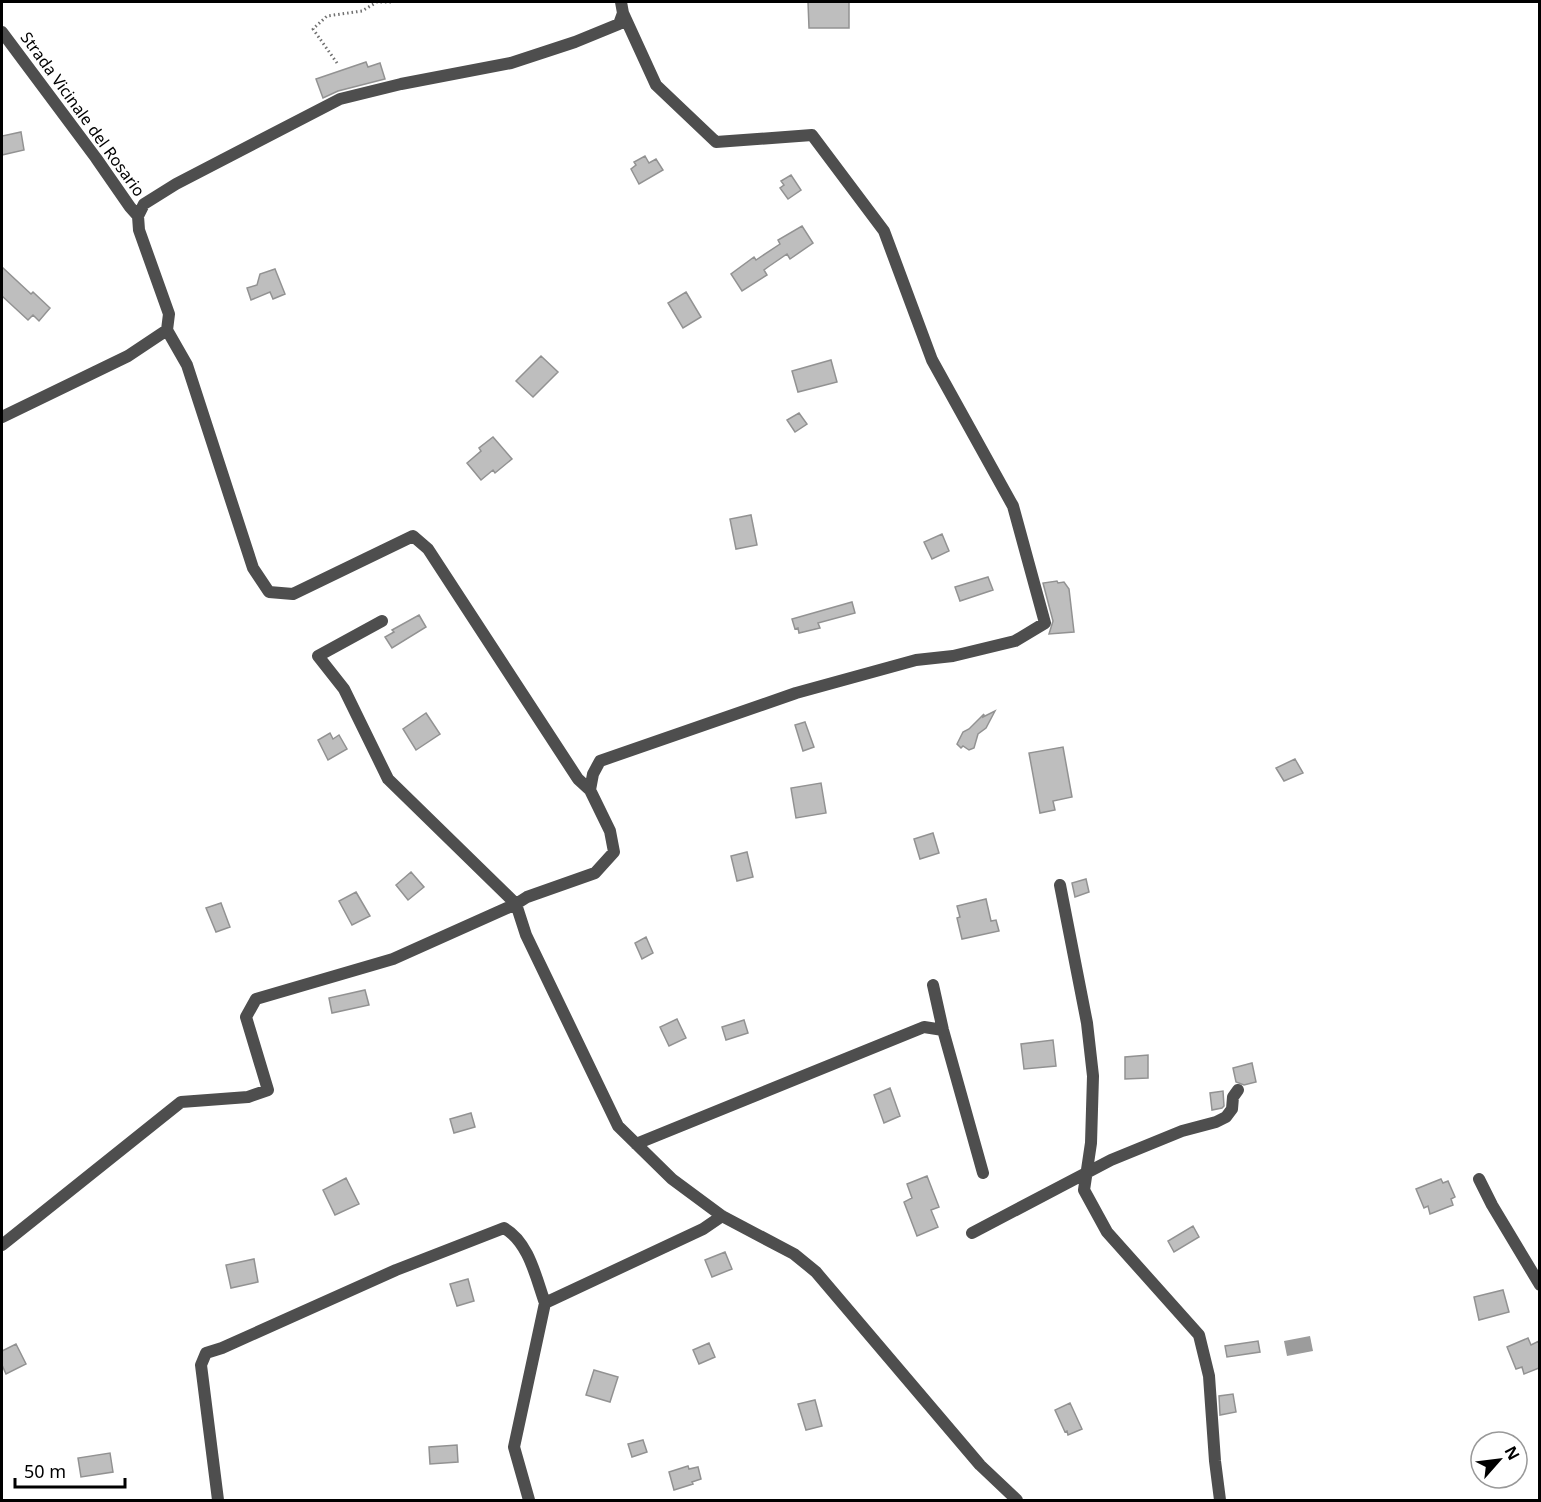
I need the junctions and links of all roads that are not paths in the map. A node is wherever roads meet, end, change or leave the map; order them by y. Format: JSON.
{"nodes":[{"id":1,"x":622,"y":8,"type":"edge"},
{"id":2,"x":2,"y":32,"type":"edge"},
{"id":3,"x":138,"y":216,"type":"junction"},
{"id":4,"x":167,"y":330,"type":"junction"},
{"id":5,"x":2,"y":417,"type":"edge"},
{"id":6,"x":382,"y":621,"type":"dead end"},
{"id":7,"x":590,"y":790,"type":"junction"},
{"id":8,"x":1060,"y":885,"type":"dead end"},
{"id":9,"x":516,"y":904,"type":"junction"},
{"id":10,"x":933,"y":985,"type":"dead end"},
{"id":11,"x":943,"y":1030,"type":"junction"},
{"id":12,"x":1238,"y":1090,"type":"dead end"},
{"id":13,"x":636,"y":1144,"type":"junction"},
{"id":14,"x":983,"y":1173,"type":"dead end"},
{"id":15,"x":1085,"y":1174,"type":"junction"},
{"id":16,"x":1479,"y":1179,"type":"dead end"},
{"id":17,"x":722,"y":1216,"type":"junction"},
{"id":18,"x":972,"y":1233,"type":"dead end"},
{"id":19,"x":2,"y":1245,"type":"edge"},
{"id":20,"x":1539,"y":1285,"type":"edge"},
{"id":21,"x":545,"y":1303,"type":"junction"},
{"id":22,"x":218,"y":1500,"type":"edge"},
{"id":23,"x":529,"y":1500,"type":"edge"},
{"id":24,"x":1017,"y":1500,"type":"edge"},
{"id":25,"x":1220,"y":1500,"type":"edge"}],
"edges":[{"from":1,"to":3,"type":"street"},
{"from":1,"to":7,"type":"street"},
{"from":2,"to":3,"type":"street","name":"Strada Vicinale del Rosario"},
{"from":3,"to":4,"type":"street"},
{"from":4,"to":5,"type":"street"},
{"from":4,"to":7,"type":"street"},
{"from":6,"to":9,"type":"street"},
{"from":7,"to":9,"type":"street"},
{"from":8,"to":15,"type":"street"},
{"from":9,"to":13,"type":"street"},
{"from":9,"to":19,"type":"street"},
{"from":10,"to":11,"type":"street"},
{"from":11,"to":13,"type":"street"},
{"from":11,"to":14,"type":"street"},
{"from":12,"to":15,"type":"street"},
{"from":13,"to":17,"type":"street"},
{"from":15,"to":18,"type":"street"},
{"from":15,"to":25,"type":"street"},
{"from":16,"to":20,"type":"street"},
{"from":17,"to":21,"type":"street"},
{"from":17,"to":24,"type":"street"},
{"from":21,"to":22,"type":"street"},
{"from":21,"to":23,"type":"street"}]}
